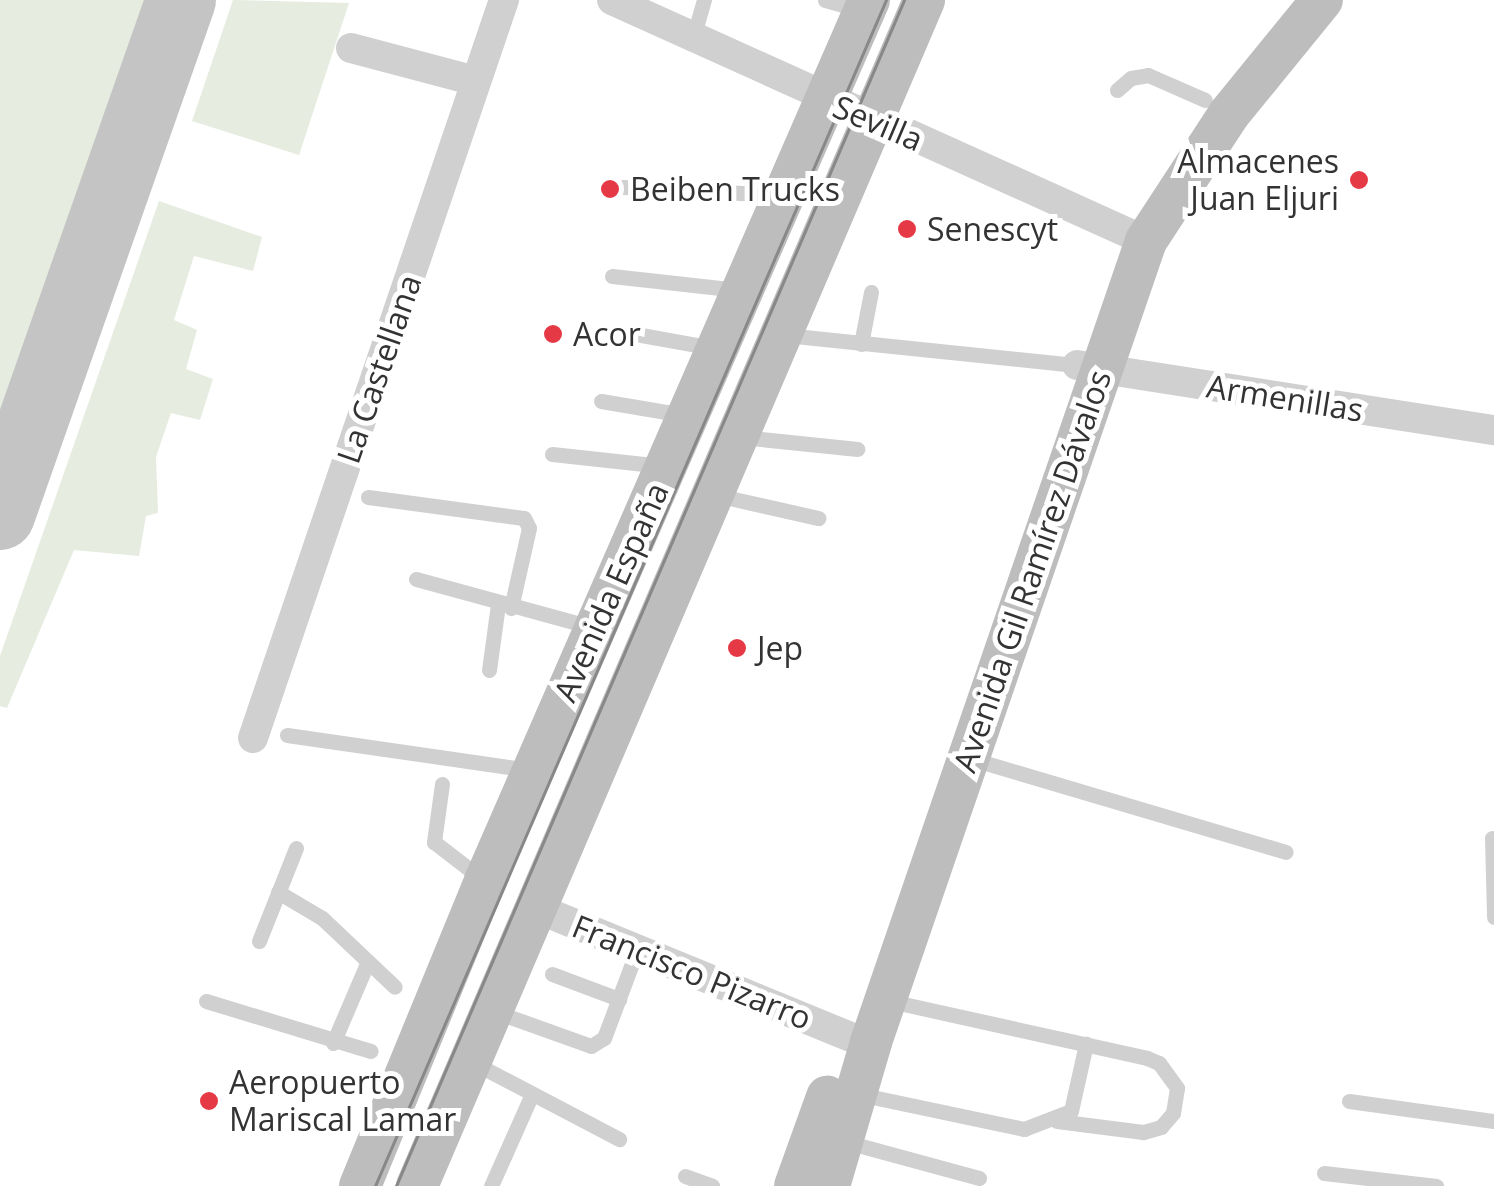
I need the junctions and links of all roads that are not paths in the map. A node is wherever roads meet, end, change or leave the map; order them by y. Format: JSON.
{"nodes":[{"id":1,"x":504,"y":0,"type":"edge"},
{"id":2,"x":612,"y":0,"type":"edge"},
{"id":3,"x":704,"y":0,"type":"edge"},
{"id":4,"x":924,"y":0,"type":"edge"},
{"id":5,"x":1286,"y":0,"type":"edge"},
{"id":6,"x":1322,"y":0,"type":"edge"},
{"id":7,"x":852,"y":4,"type":"edge"},
{"id":8,"x":693,"y":38,"type":"junction"},
{"id":9,"x":351,"y":48,"type":"dead end"},
{"id":10,"x":476,"y":81,"type":"junction"},
{"id":11,"x":1116,"y":90,"type":"dead end"},
{"id":12,"x":826,"y":100,"type":"junction"},
{"id":13,"x":1217,"y":107,"type":"junction"},
{"id":14,"x":872,"y":120,"type":"junction"},
{"id":15,"x":623,"y":187,"type":"dead end"},
{"id":16,"x":784,"y":195,"type":"junction"},
{"id":17,"x":1134,"y":236,"type":"junction"},
{"id":18,"x":612,"y":276,"type":"dead end"},
{"id":19,"x":742,"y":290,"type":"junction"},
{"id":20,"x":871,"y":292,"type":"dead end"},
{"id":21,"x":630,"y":334,"type":"dead end"},
{"id":22,"x":781,"y":334,"type":"junction"},
{"id":23,"x":861,"y":344,"type":"junction"},
{"id":24,"x":717,"y":349,"type":"junction"},
{"id":25,"x":1089,"y":367,"type":"junction"},
{"id":26,"x":602,"y":401,"type":"dead end"},
{"id":27,"x":688,"y":416,"type":"junction"},
{"id":28,"x":1494,"y":430,"type":"edge"},
{"id":29,"x":737,"y":437,"type":"junction"},
{"id":30,"x":857,"y":449,"type":"dead end"},
{"id":31,"x":552,"y":454,"type":"dead end"},
{"id":32,"x":666,"y":466,"type":"junction"},
{"id":33,"x":712,"y":494,"type":"junction"},
{"id":34,"x":368,"y":497,"type":"dead end"},
{"id":35,"x":818,"y":518,"type":"dead end"},
{"id":36,"x":416,"y":579,"type":"dead end"},
{"id":37,"x":505,"y":606,"type":"junction"},
{"id":38,"x":596,"y":628,"type":"junction"},
{"id":39,"x":488,"y":670,"type":"dead end"},
{"id":40,"x":287,"y":735,"type":"dead end"},
{"id":41,"x":253,"y":738,"type":"dead end"},
{"id":42,"x":968,"y":758,"type":"junction"},
{"id":43,"x":534,"y":770,"type":"junction"},
{"id":44,"x":442,"y":784,"type":"dead end"},
{"id":45,"x":1492,"y":838,"type":"edge"},
{"id":46,"x":296,"y":848,"type":"dead end"},
{"id":47,"x":1286,"y":852,"type":"dead end"},
{"id":48,"x":485,"y":881,"type":"junction"},
{"id":49,"x":278,"y":892,"type":"junction"},
{"id":50,"x":536,"y":908,"type":"junction"},
{"id":51,"x":1494,"y":918,"type":"edge"},
{"id":52,"x":259,"y":941,"type":"dead end"},
{"id":53,"x":637,"y":950,"type":"junction"},
{"id":54,"x":366,"y":966,"type":"junction"},
{"id":55,"x":552,"y":974,"type":"dead end"},
{"id":56,"x":395,"y":987,"type":"dead end"},
{"id":57,"x":619,"y":998,"type":"junction"},
{"id":58,"x":886,"y":1000,"type":"junction"},
{"id":59,"x":206,"y":1001,"type":"dead end"},
{"id":60,"x":492,"y":1010,"type":"junction"},
{"id":61,"x":859,"y":1041,"type":"junction"},
{"id":62,"x":333,"y":1043,"type":"junction"},
{"id":63,"x":1086,"y":1044,"type":"junction"},
{"id":64,"x":371,"y":1050,"type":"dead end"},
{"id":65,"x":470,"y":1062,"type":"junction"},
{"id":66,"x":532,"y":1094,"type":"junction"},
{"id":67,"x":858,"y":1094,"type":"junction"},
{"id":68,"x":1349,"y":1101,"type":"dead end"},
{"id":69,"x":1057,"y":1121,"type":"junction"},
{"id":70,"x":1494,"y":1121,"type":"edge"},
{"id":71,"x":829,"y":1137,"type":"junction"},
{"id":72,"x":619,"y":1139,"type":"dead end"},
{"id":73,"x":1324,"y":1173,"type":"dead end"},
{"id":74,"x":686,"y":1176,"type":"dead end"},
{"id":75,"x":979,"y":1178,"type":"dead end"},
{"id":76,"x":360,"y":1186,"type":"edge"},
{"id":77,"x":417,"y":1186,"type":"edge"},
{"id":78,"x":491,"y":1186,"type":"edge"},
{"id":79,"x":712,"y":1186,"type":"edge"},
{"id":80,"x":795,"y":1186,"type":"edge"},
{"id":81,"x":829,"y":1186,"type":"edge"},
{"id":82,"x":1436,"y":1186,"type":"edge"}],
"edges":[{"from":1,"to":10,"type":"street","name":"La Castellana"},
{"from":2,"to":8,"type":"street","name":"Sevilla"},
{"from":3,"to":8,"type":"lane"},
{"from":4,"to":14,"type":"main road","name":"Avenida España"},
{"from":5,"to":13,"type":"main road","name":"Avenida Gil Ramírez Dávalos"},
{"from":6,"to":13,"type":"main road","name":"Avenida Gil Ramírez Dávalos"},
{"from":7,"to":12,"type":"main road","name":"Avenida España"},
{"from":8,"to":12,"type":"street","name":"Sevilla"},
{"from":9,"to":10,"type":"street"},
{"from":10,"to":41,"type":"street","name":"La Castellana"},
{"from":11,"to":13,"type":"lane"},
{"from":12,"to":14,"type":"street","name":"Sevilla"},
{"from":12,"to":16,"type":"main road","name":"Avenida España"},
{"from":13,"to":17,"type":"main road","name":"Avenida Gil Ramírez Dávalos"},
{"from":14,"to":17,"type":"street","name":"Sevilla"},
{"from":14,"to":22,"type":"main road","name":"Avenida España"},
{"from":15,"to":16,"type":"lane"},
{"from":16,"to":19,"type":"main road","name":"Avenida España"},
{"from":17,"to":25,"type":"main road","name":"Avenida Gil Ramírez Dávalos"},
{"from":18,"to":19,"type":"lane"},
{"from":19,"to":24,"type":"main road","name":"Avenida España"},
{"from":20,"to":23,"type":"lane"},
{"from":21,"to":24,"type":"lane"},
{"from":22,"to":23,"type":"lane"},
{"from":22,"to":29,"type":"main road","name":"Avenida España"},
{"from":23,"to":25,"type":"lane"},
{"from":24,"to":27,"type":"main road","name":"Avenida España"},
{"from":25,"to":28,"type":"street","name":"Armenillas"},
{"from":25,"to":42,"type":"main road","name":"Avenida Gil Ramírez Dávalos"},
{"from":25,"to":61,"type":"main road","name":"Avenida Gil Ramírez Dávalos"},
{"from":26,"to":27,"type":"lane"},
{"from":27,"to":32,"type":"main road","name":"Avenida España"},
{"from":29,"to":30,"type":"lane"},
{"from":29,"to":33,"type":"main road","name":"Avenida España"},
{"from":31,"to":32,"type":"lane"},
{"from":32,"to":38,"type":"main road","name":"Avenida España"},
{"from":33,"to":35,"type":"lane"},
{"from":33,"to":50,"type":"main road","name":"Avenida España"},
{"from":34,"to":37,"type":"lane"},
{"from":36,"to":37,"type":"lane"},
{"from":37,"to":38,"type":"lane"},
{"from":37,"to":39,"type":"lane"},
{"from":38,"to":43,"type":"main road","name":"Avenida España"},
{"from":40,"to":43,"type":"lane"},
{"from":42,"to":47,"type":"lane"},
{"from":42,"to":58,"type":"main road","name":"Avenida Gil Ramírez Dávalos"},
{"from":43,"to":48,"type":"main road","name":"Avenida España"},
{"from":44,"to":48,"type":"lane"},
{"from":45,"to":51,"type":"lane"},
{"from":46,"to":49,"type":"lane"},
{"from":48,"to":76,"type":"main road","name":"Avenida España"},
{"from":49,"to":52,"type":"lane"},
{"from":49,"to":54,"type":"lane"},
{"from":50,"to":53,"type":"street","name":"Francisco Pizarro"},
{"from":50,"to":60,"type":"main road","name":"Avenida España"},
{"from":53,"to":57,"type":"lane"},
{"from":53,"to":61,"type":"street","name":"Francisco Pizarro"},
{"from":54,"to":56,"type":"lane"},
{"from":54,"to":62,"type":"lane"},
{"from":55,"to":57,"type":"lane"},
{"from":57,"to":60,"type":"lane"},
{"from":58,"to":61,"type":"main road","name":"Avenida Gil Ramírez Dávalos"},
{"from":58,"to":63,"type":"lane"},
{"from":59,"to":62,"type":"lane"},
{"from":60,"to":65,"type":"main road","name":"Avenida España"},
{"from":61,"to":67,"type":"main road","name":"Avenida Gil Ramírez Dávalos"},
{"from":61,"to":71,"type":"main road","name":"Avenida Gil Ramírez Dávalos"},
{"from":62,"to":64,"type":"lane"},
{"from":63,"to":69,"type":"lane"},
{"from":63,"to":69,"type":"lane"},
{"from":65,"to":66,"type":"lane"},
{"from":65,"to":77,"type":"main road","name":"Avenida España"},
{"from":66,"to":72,"type":"lane"},
{"from":66,"to":78,"type":"lane"},
{"from":67,"to":69,"type":"lane"},
{"from":67,"to":71,"type":"main road","name":"Avenida Gil Ramírez Dávalos"},
{"from":68,"to":70,"type":"lane"},
{"from":71,"to":75,"type":"lane"},
{"from":71,"to":80,"type":"main road","name":"Avenida Gil Ramírez Dávalos"},
{"from":71,"to":81,"type":"main road","name":"Avenida Gil Ramírez Dávalos"},
{"from":73,"to":82,"type":"lane"},
{"from":74,"to":79,"type":"lane"}]}
